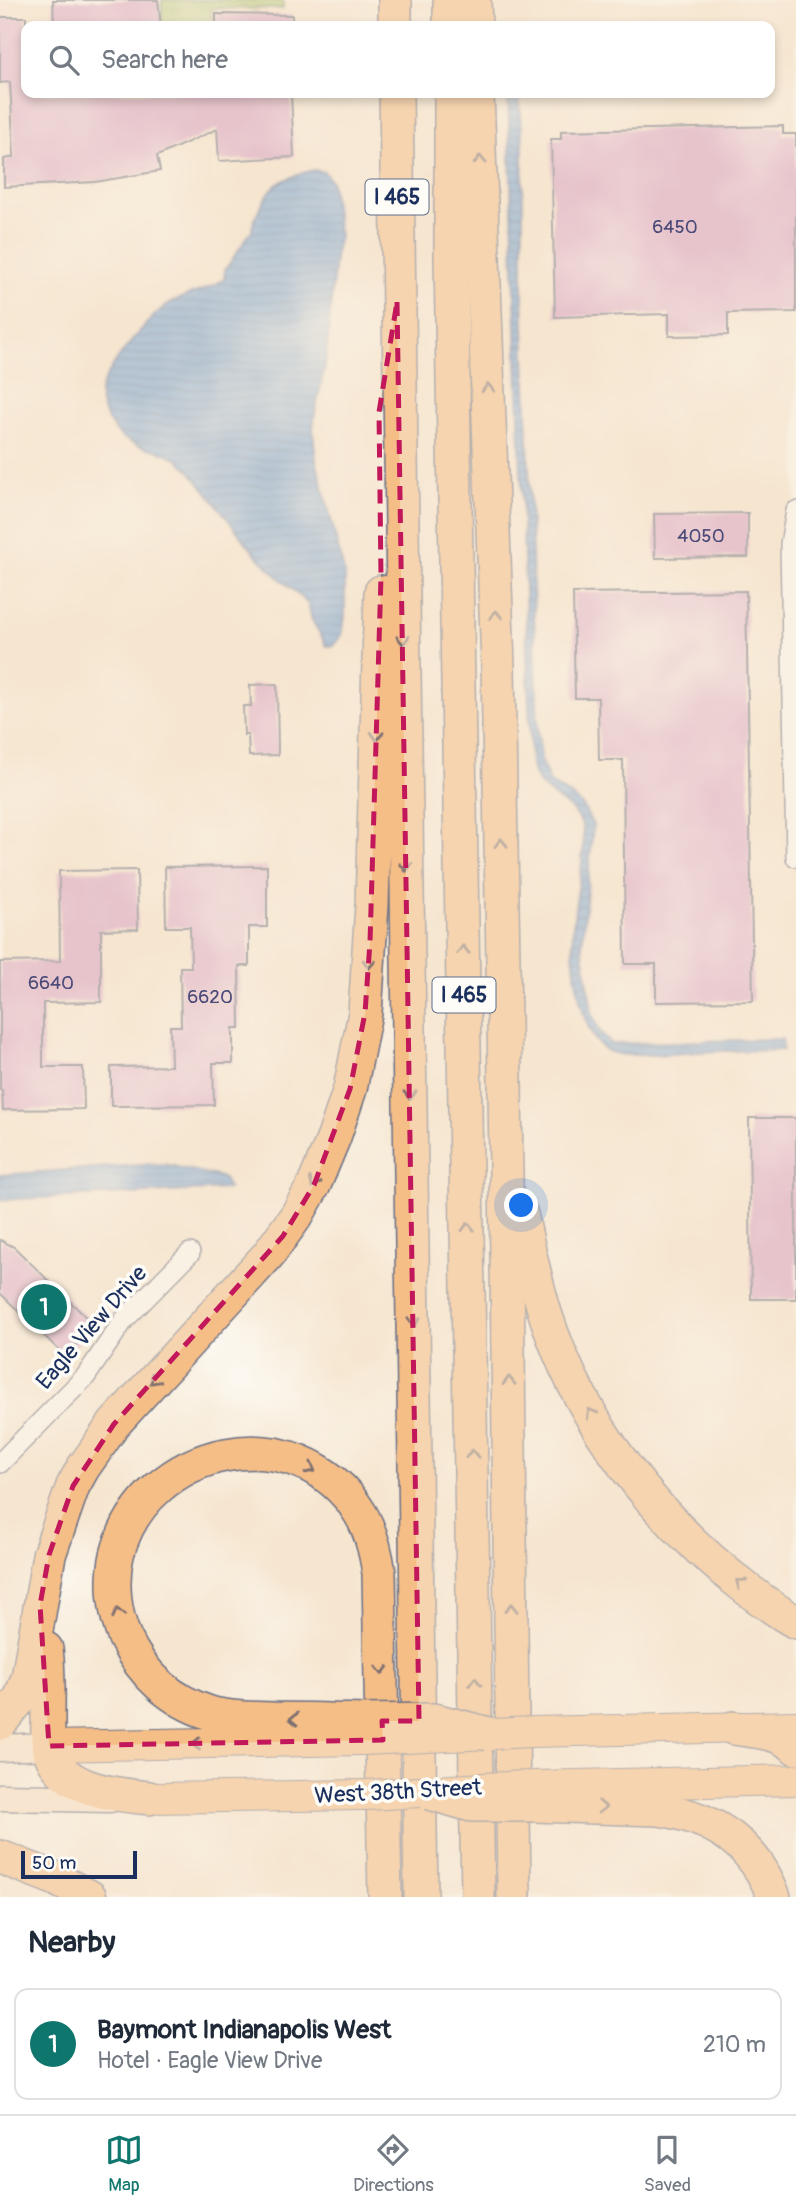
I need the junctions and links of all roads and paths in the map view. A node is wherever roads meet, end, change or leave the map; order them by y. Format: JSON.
{"nodes":[{"id":1,"x":395,"y":0,"type":"edge"},
{"id":2,"x":450,"y":0,"type":"edge"},
{"id":3,"x":474,"y":0,"type":"edge"},
{"id":4,"x":396,"y":21,"type":"edge"},
{"id":5,"x":450,"y":21,"type":"edge"},
{"id":6,"x":475,"y":21,"type":"edge"},
{"id":7,"x":396,"y":98,"type":"edge"},
{"id":8,"x":451,"y":98,"type":"edge"},
{"id":9,"x":477,"y":98,"type":"edge"},
{"id":10,"x":397,"y":302,"type":"junction"},
{"id":11,"x":796,"y":511,"type":"edge"},
{"id":12,"x":796,"y":835,"type":"edge"},
{"id":13,"x":796,"y":857,"type":"edge"},
{"id":14,"x":505,"y":1081,"type":"junction"},
{"id":15,"x":190,"y":1253,"type":"dead end"},
{"id":16,"x":0,"y":1463,"type":"edge"},
{"id":17,"x":40,"y":1605,"type":"junction"},
{"id":18,"x":796,"y":1622,"type":"edge"},
{"id":19,"x":0,"y":1723,"type":"edge"},
{"id":20,"x":796,"y":1726,"type":"edge"},
{"id":21,"x":733,"y":1728,"type":"junction"},
{"id":22,"x":363,"y":1730,"type":"junction"},
{"id":23,"x":489,"y":1734,"type":"joint"},
{"id":24,"x":49,"y":1746,"type":"junction"},
{"id":25,"x":0,"y":1748,"type":"edge"},
{"id":26,"x":796,"y":1748,"type":"edge"},
{"id":27,"x":796,"y":1780,"type":"edge"},
{"id":28,"x":429,"y":1793,"type":"joint"},
{"id":29,"x":533,"y":1795,"type":"junction"},
{"id":30,"x":0,"y":1797,"type":"edge"},
{"id":31,"x":149,"y":1798,"type":"junction"},
{"id":32,"x":0,"y":1857,"type":"edge"},
{"id":33,"x":90,"y":1897,"type":"edge"},
{"id":34,"x":385,"y":1897,"type":"edge"},
{"id":35,"x":421,"y":1897,"type":"edge"},
{"id":36,"x":478,"y":1897,"type":"edge"},
{"id":37,"x":514,"y":1897,"type":"edge"},
{"id":38,"x":774,"y":1897,"type":"edge"}],
"edges":[{"from":1,"to":4,"type":"highway"},
{"from":2,"to":5,"type":"highway"},
{"from":3,"to":6,"type":"highway"},
{"from":7,"to":10,"type":"highway","number":"I 465"},
{"from":36,"to":8,"type":"highway","number":"I 465","one_way":true},
{"from":14,"to":9,"type":"highway","one_way":true},
{"from":10,"to":17,"type":"highway","one_way":true},
{"from":10,"to":35,"type":"highway","number":"I 465","one_way":true},
{"from":11,"to":12,"type":"street"},
{"from":12,"to":13,"type":"street"},
{"from":18,"to":14,"type":"highway","one_way":true},
{"from":37,"to":14,"type":"highway","one_way":true},
{"from":15,"to":16,"type":"street","name":"Eagle View Drive"},
{"from":17,"to":19,"type":"highway"},
{"from":17,"to":24,"type":"highway"},
{"from":20,"to":21,"type":"main road"},
{"from":21,"to":23,"type":"main road","bridge":true},
{"from":21,"to":26,"type":"highway"},
{"from":22,"to":23,"type":"highway","bridge":true},
{"from":22,"to":24,"type":"main road","one_way":true},
{"from":22,"to":34,"type":"highway","one_way":true},
{"from":24,"to":25,"type":"main road"},
{"from":24,"to":31,"type":"highway"},
{"from":27,"to":29,"type":"main road"},
{"from":28,"to":29,"type":"highway","bridge":true},
{"from":28,"to":31,"type":"main road","name":"West 38th Street","bridge":true},
{"from":29,"to":38,"type":"highway","one_way":true},
{"from":30,"to":31,"type":"main road","name":"West 38th Street"},
{"from":32,"to":33,"type":"highway"}]}
